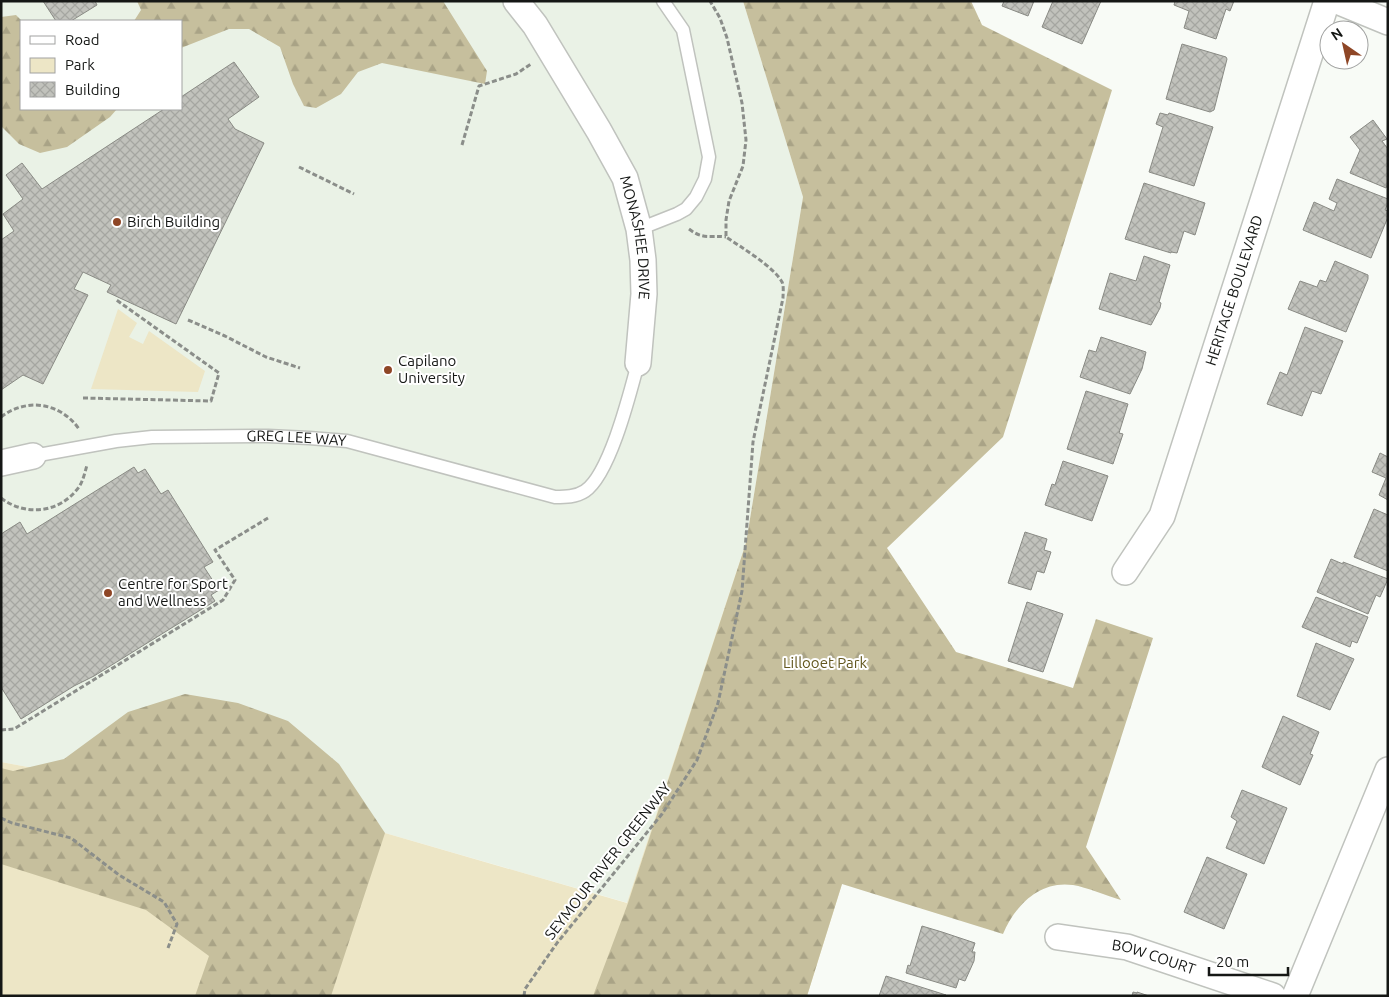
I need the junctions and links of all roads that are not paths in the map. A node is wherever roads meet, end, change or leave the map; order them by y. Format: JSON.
{"nodes":[{"id":1,"x":516,"y":1,"type":"edge"},
{"id":2,"x":1327,"y":1,"type":"edge"},
{"id":3,"x":1337,"y":1,"type":"edge"},
{"id":4,"x":662,"y":2,"type":"edge"},
{"id":5,"x":1388,"y":22,"type":"edge"},
{"id":6,"x":639,"y":228,"type":"junction"},
{"id":7,"x":638,"y":363,"type":"joint"},
{"id":8,"x":34,"y":456,"type":"joint"},
{"id":9,"x":1,"y":463,"type":"edge"},
{"id":10,"x":584,"y":492,"type":"joint"},
{"id":11,"x":1125,"y":572,"type":"dead end"},
{"id":12,"x":1388,"y":770,"type":"edge"},
{"id":13,"x":1058,"y":937,"type":"dead end"},
{"id":14,"x":1273,"y":996,"type":"edge"},
{"id":15,"x":1295,"y":996,"type":"edge"}],
"edges":[{"from":1,"to":6,"type":"street","name":"MONASHEE DRIVE"},
{"from":2,"to":11,"type":"street","name":"HERITAGE BOULEVARD"},
{"from":3,"to":5,"type":"street"},
{"from":4,"to":6,"type":"lane"},
{"from":6,"to":7,"type":"street","name":"MONASHEE DRIVE"},
{"from":7,"to":10,"type":"lane","name":"MONASHEE DRIVE"},
{"from":8,"to":9,"type":"street","name":"GREG LEE WAY"},
{"from":8,"to":10,"type":"lane","name":"GREG LEE WAY"},
{"from":12,"to":15,"type":"street"},
{"from":13,"to":14,"type":"street","name":"BOW COURT"}]}
